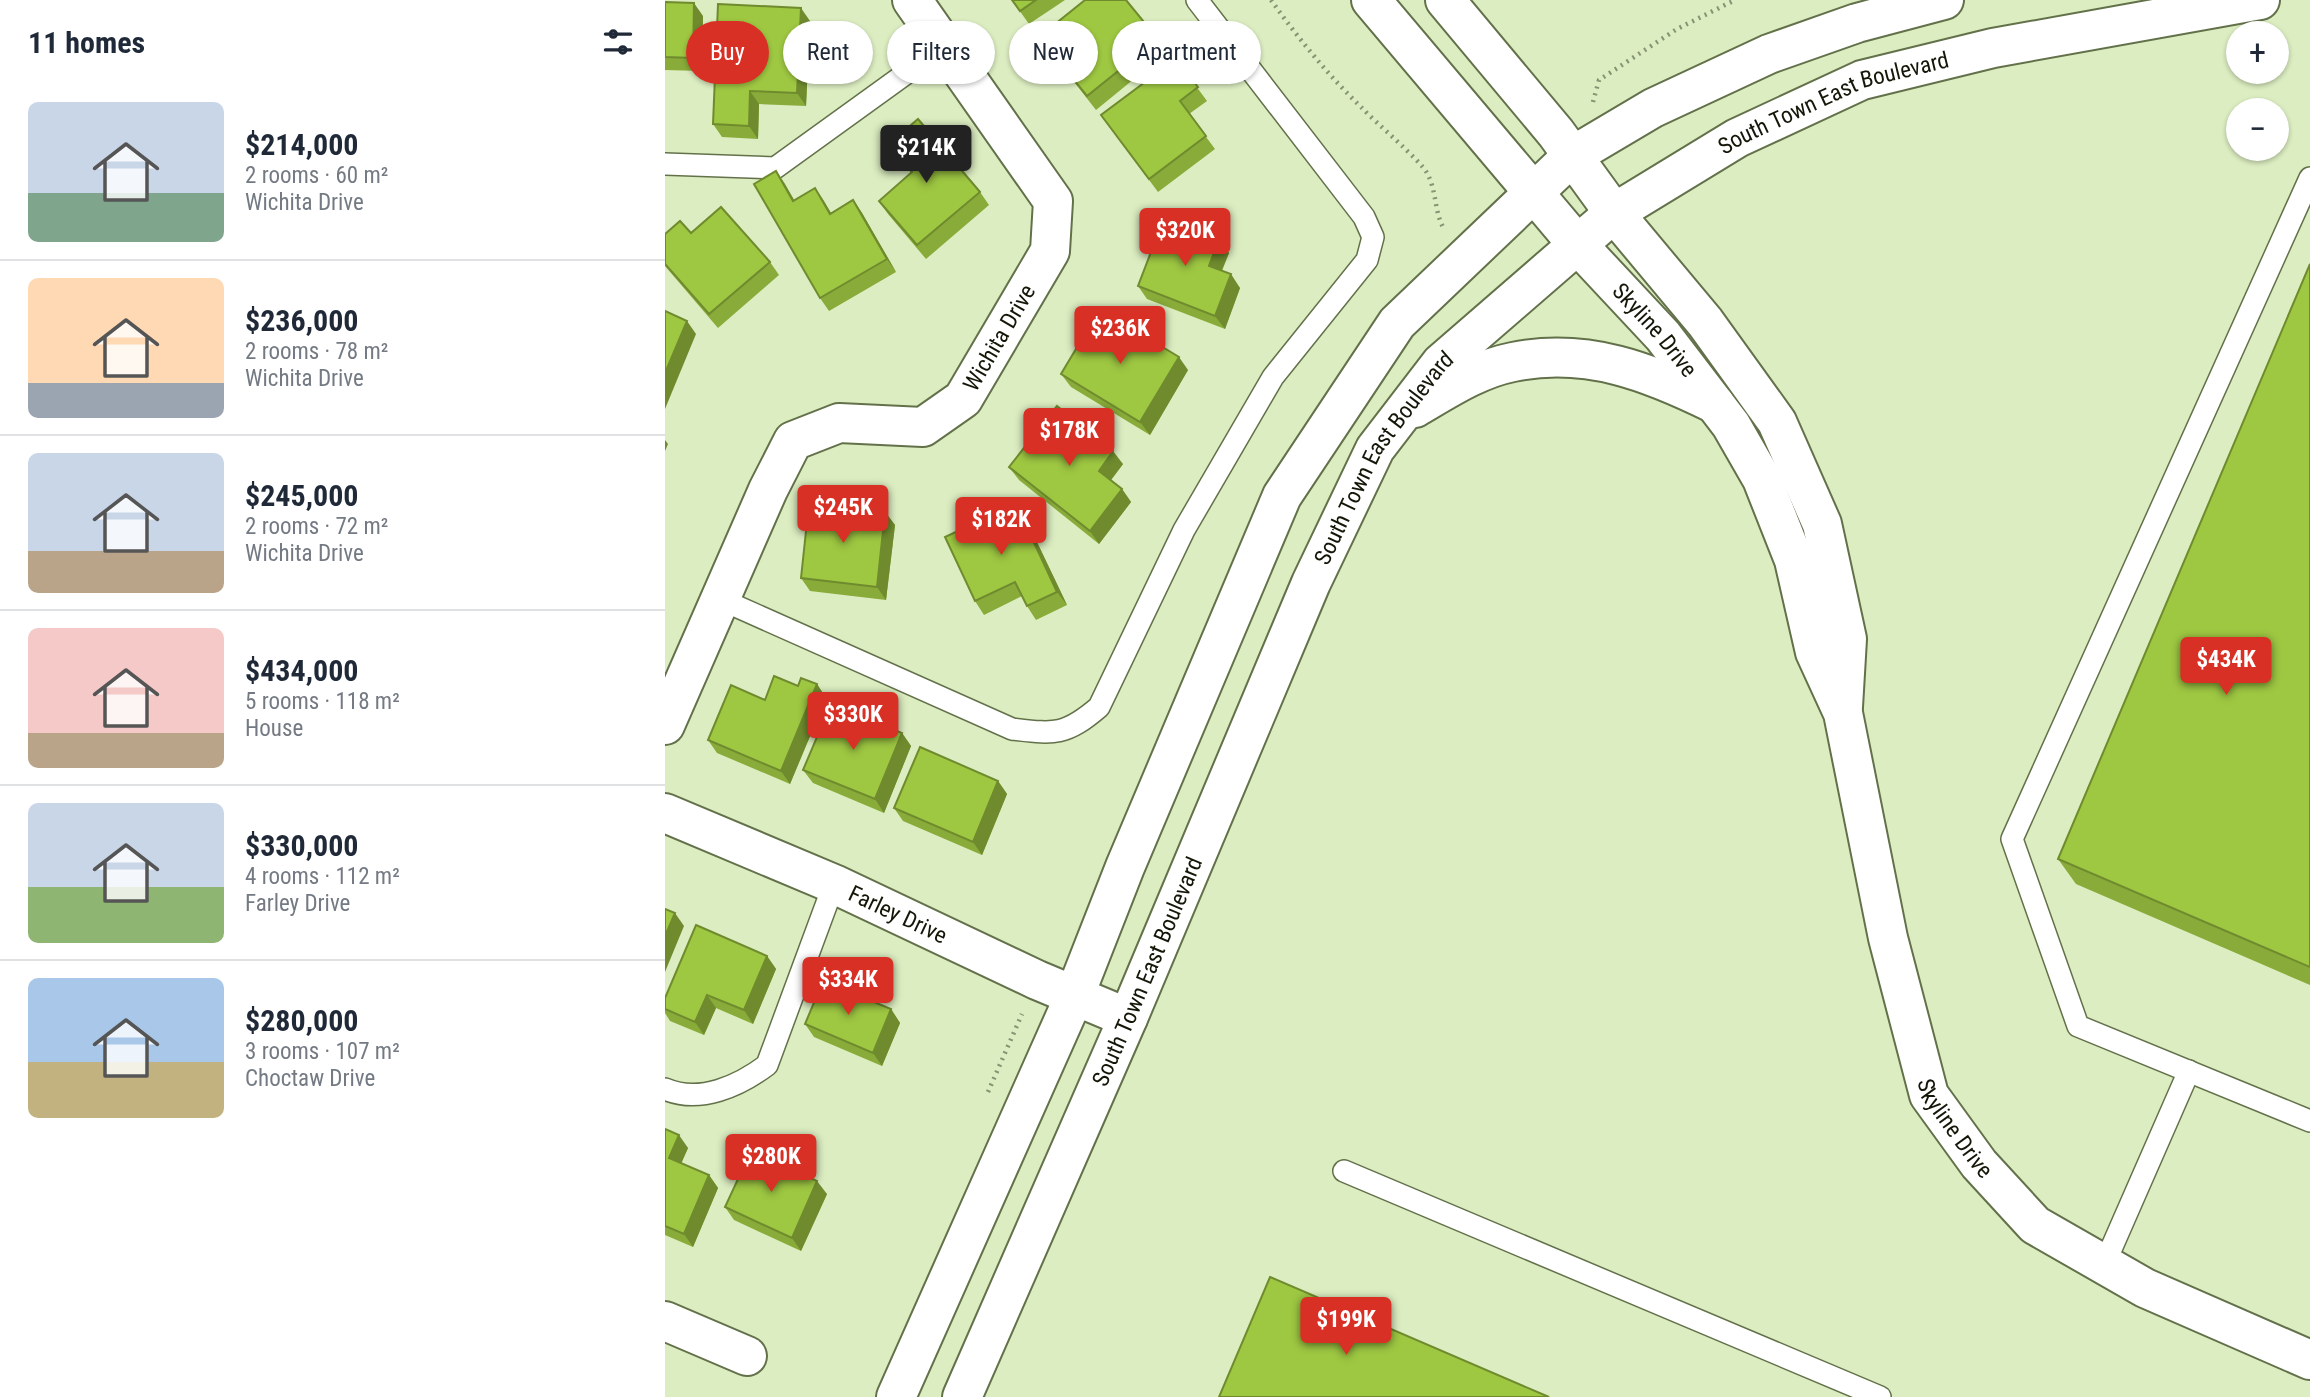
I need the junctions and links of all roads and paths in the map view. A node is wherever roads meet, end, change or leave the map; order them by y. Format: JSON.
{"nodes":[{"id":1,"x":912,"y":0,"type":"edge"},
{"id":2,"x":1197,"y":0,"type":"edge"},
{"id":3,"x":1371,"y":0,"type":"edge"},
{"id":4,"x":1445,"y":0,"type":"edge"},
{"id":5,"x":1735,"y":0,"type":"edge"},
{"id":6,"x":1944,"y":0,"type":"edge"},
{"id":7,"x":2260,"y":0,"type":"edge"},
{"id":8,"x":927,"y":21,"type":"edge"},
{"id":9,"x":891,"y":84,"type":"edge"},
{"id":10,"x":971,"y":84,"type":"edge"},
{"id":11,"x":1593,"y":103,"type":"dead end"},
{"id":12,"x":1572,"y":156,"type":"junction"},
{"id":13,"x":665,"y":164,"type":"edge"},
{"id":14,"x":2310,"y":178,"type":"edge"},
{"id":15,"x":1532,"y":191,"type":"junction"},
{"id":16,"x":1614,"y":213,"type":"junction"},
{"id":17,"x":1577,"y":244,"type":"junction"},
{"id":18,"x":1715,"y":404,"type":"junction"},
{"id":19,"x":1399,"y":418,"type":"junction"},
{"id":20,"x":720,"y":599,"type":"junction"},
{"id":21,"x":1843,"y":713,"type":"junction"},
{"id":22,"x":665,"y":725,"type":"edge"},
{"id":23,"x":665,"y":813,"type":"edge"},
{"id":24,"x":834,"y":884,"type":"junction"},
{"id":25,"x":1074,"y":998,"type":"junction"},
{"id":26,"x":1128,"y":1018,"type":"junction"},
{"id":27,"x":2189,"y":1071,"type":"junction"},
{"id":28,"x":665,"y":1089,"type":"edge"},
{"id":29,"x":2310,"y":1121,"type":"edge"},
{"id":30,"x":1344,"y":1171,"type":"dead end"},
{"id":31,"x":2104,"y":1265,"type":"junction"},
{"id":32,"x":665,"y":1321,"type":"edge"},
{"id":33,"x":747,"y":1356,"type":"dead end"},
{"id":34,"x":2310,"y":1360,"type":"edge"},
{"id":35,"x":896,"y":1397,"type":"edge"},
{"id":36,"x":962,"y":1397,"type":"edge"},
{"id":37,"x":1880,"y":1397,"type":"edge"}],
"edges":[{"from":1,"to":8,"type":"main road","name":"Wichita Drive"},
{"from":2,"to":20,"type":"lane"},
{"from":3,"to":15,"type":"main road","name":"Skyline Drive"},
{"from":4,"to":12,"type":"main road","name":"Skyline Drive"},
{"from":5,"to":11,"type":"path"},
{"from":6,"to":12,"type":"main road"},
{"from":7,"to":16,"type":"main road","name":"South Town East Boulevard"},
{"from":9,"to":13,"type":"lane"},
{"from":10,"to":20,"type":"main road","name":"Wichita Drive"},
{"from":12,"to":15,"type":"main road"},
{"from":12,"to":16,"type":"main road","name":"Skyline Drive"},
{"from":14,"to":27,"type":"lane"},
{"from":15,"to":17,"type":"main road","name":"Skyline Drive"},
{"from":15,"to":25,"type":"main road"},
{"from":16,"to":17,"type":"main road","name":"South Town East Boulevard"},
{"from":16,"to":21,"type":"main road","name":"Skyline Drive"},
{"from":17,"to":18,"type":"main road","name":"Skyline Drive"},
{"from":17,"to":19,"type":"main road","name":"South Town East Boulevard"},
{"from":18,"to":19,"type":"main road"},
{"from":18,"to":21,"type":"main road","name":"Skyline Drive"},
{"from":19,"to":26,"type":"main road","name":"South Town East Boulevard"},
{"from":20,"to":22,"type":"main road","name":"Wichita Drive"},
{"from":21,"to":31,"type":"main road","name":"Skyline Drive"},
{"from":23,"to":24,"type":"main road","name":"Farley Drive"},
{"from":24,"to":25,"type":"main road","name":"Farley Drive"},
{"from":24,"to":28,"type":"lane"},
{"from":25,"to":26,"type":"main road","name":"Farley Drive"},
{"from":25,"to":35,"type":"main road"},
{"from":26,"to":36,"type":"main road","name":"South Town East Boulevard"},
{"from":27,"to":29,"type":"lane"},
{"from":27,"to":31,"type":"lane"},
{"from":30,"to":37,"type":"lane"},
{"from":31,"to":34,"type":"main road","name":"Skyline Drive"},
{"from":32,"to":33,"type":"main road"}]}
